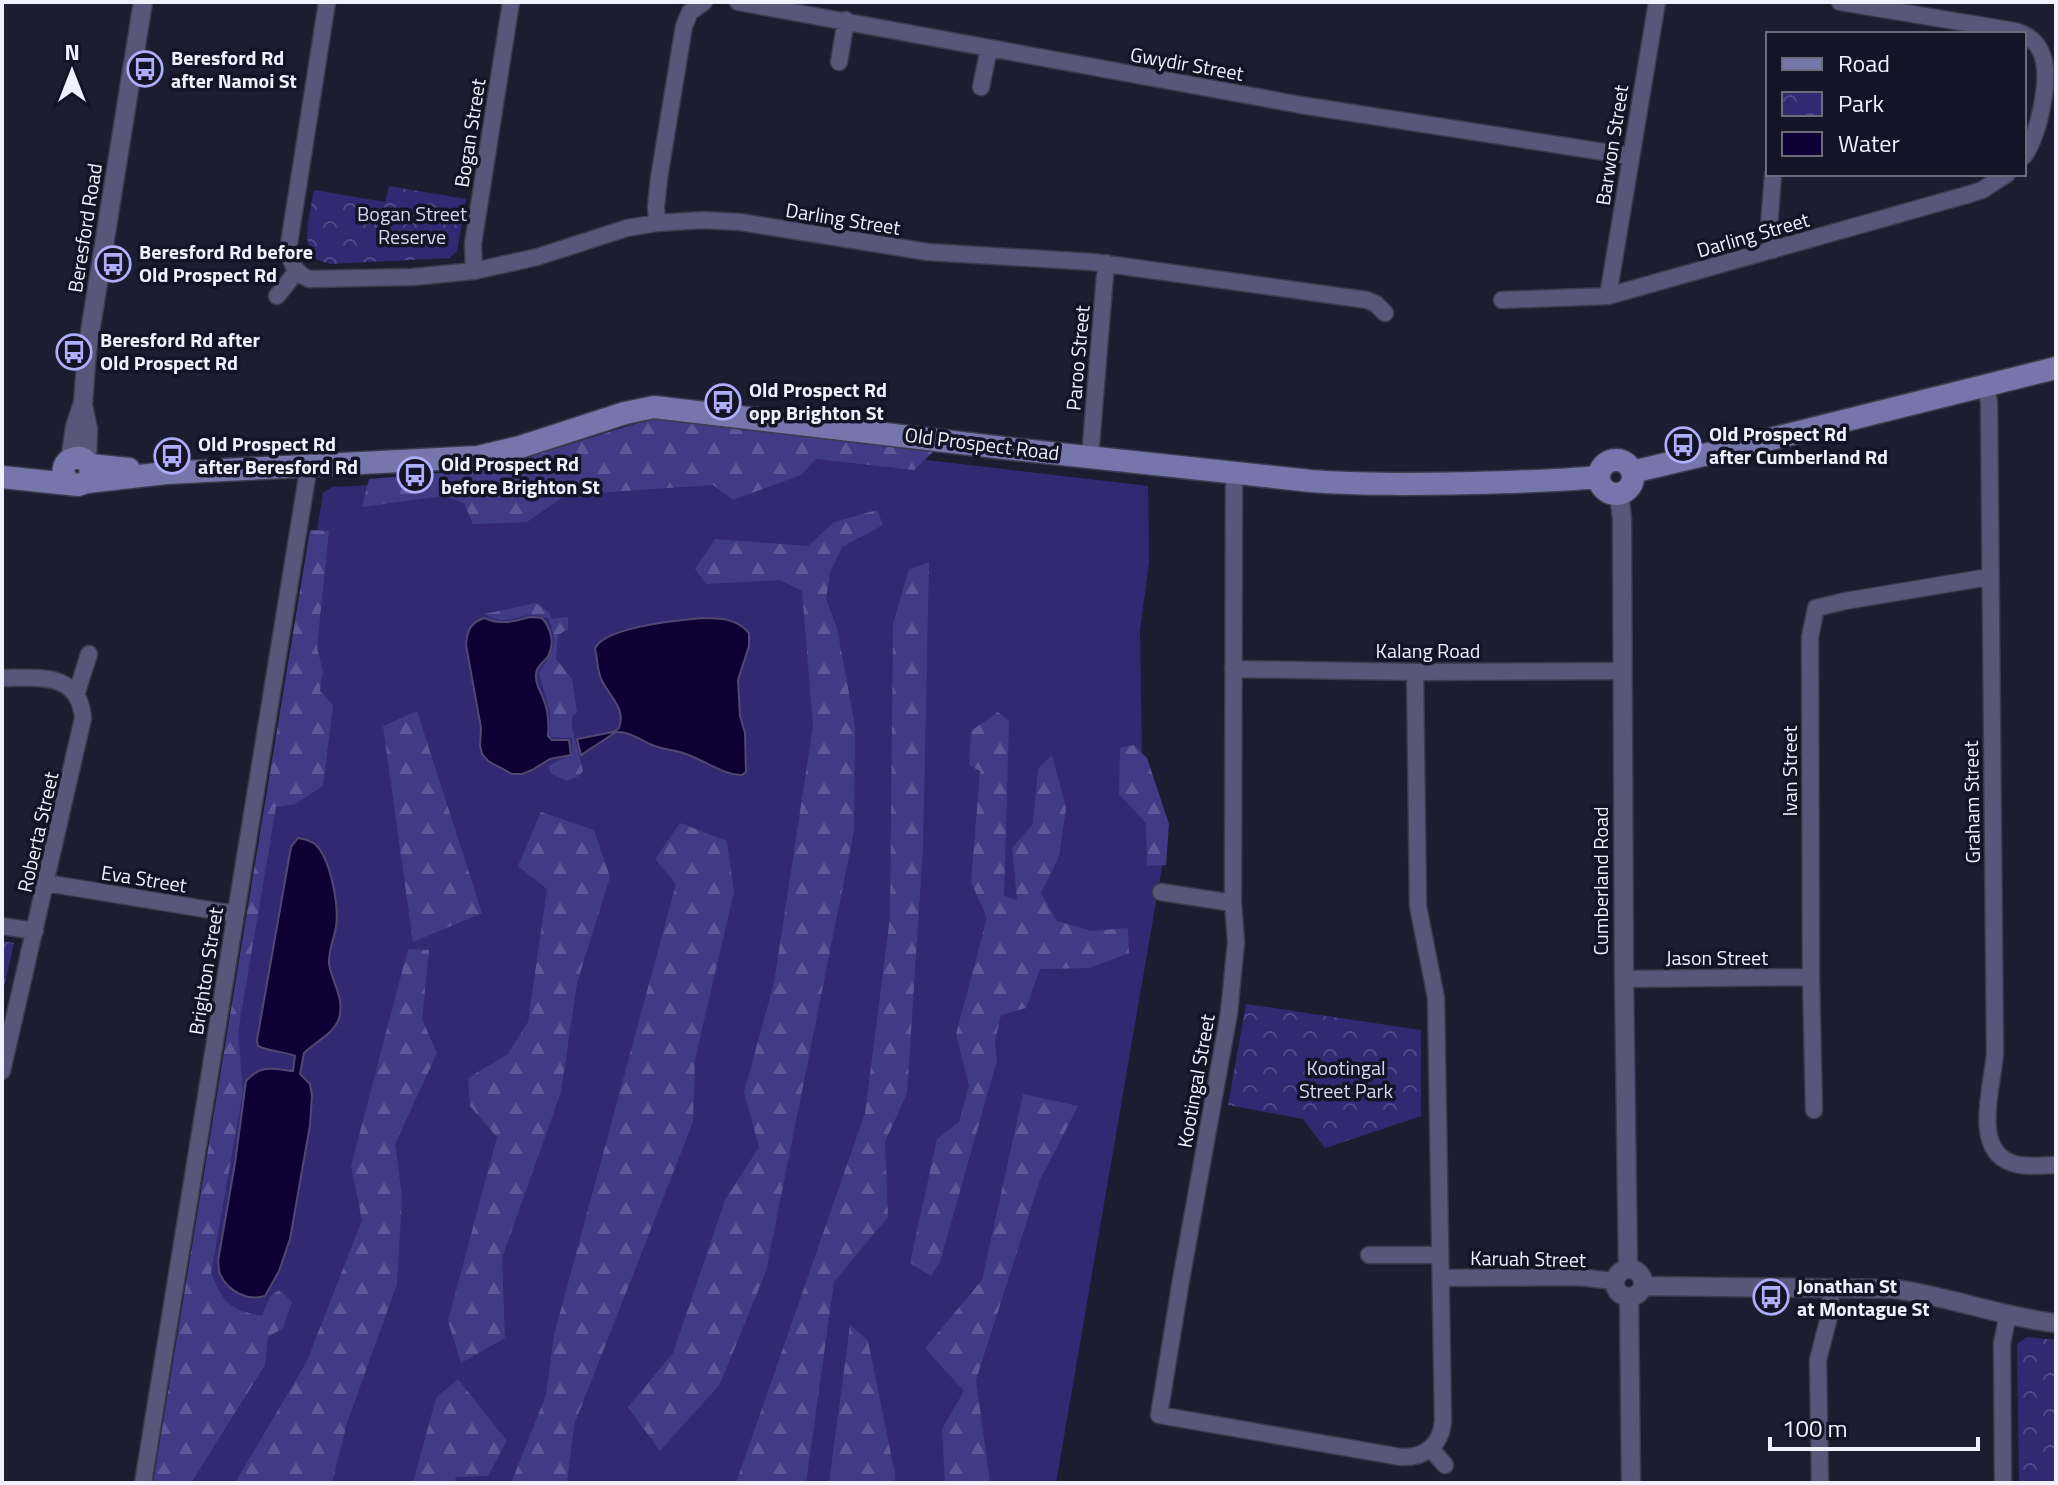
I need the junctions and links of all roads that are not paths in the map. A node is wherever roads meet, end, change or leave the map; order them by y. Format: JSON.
{"nodes":[{"id":1,"x":143,"y":2,"type":"edge"},
{"id":2,"x":327,"y":2,"type":"edge"},
{"id":3,"x":511,"y":2,"type":"edge"},
{"id":4,"x":702,"y":2,"type":"edge"},
{"id":5,"x":738,"y":2,"type":"edge"},
{"id":6,"x":1657,"y":2,"type":"edge"},
{"id":7,"x":1840,"y":2,"type":"edge"},
{"id":8,"x":846,"y":20,"type":"junction"},
{"id":9,"x":2018,"y":32,"type":"edge"},
{"id":10,"x":2026,"y":34,"type":"edge"},
{"id":11,"x":989,"y":48,"type":"junction"},
{"id":12,"x":839,"y":62,"type":"dead end"},
{"id":13,"x":981,"y":87,"type":"dead end"},
{"id":14,"x":2026,"y":152,"type":"edge"},
{"id":15,"x":1630,"y":156,"type":"junction"},
{"id":16,"x":1773,"y":176,"type":"edge"},
{"id":17,"x":2004,"y":176,"type":"edge"},
{"id":18,"x":657,"y":223,"type":"junction"},
{"id":19,"x":1773,"y":250,"type":"junction"},
{"id":20,"x":1106,"y":263,"type":"junction"},
{"id":21,"x":297,"y":271,"type":"junction"},
{"id":22,"x":474,"y":271,"type":"junction"},
{"id":23,"x":277,"y":296,"type":"dead end"},
{"id":24,"x":1608,"y":296,"type":"junction"},
{"id":25,"x":1502,"y":300,"type":"dead end"},
{"id":26,"x":1385,"y":313,"type":"dead end"},
{"id":27,"x":2056,"y":368,"type":"edge"},
{"id":28,"x":1986,"y":385,"type":"junction"},
{"id":29,"x":1090,"y":457,"type":"junction"},
{"id":30,"x":309,"y":465,"type":"junction"},
{"id":31,"x":78,"y":470,"type":"junction"},
{"id":32,"x":1632,"y":472,"type":"junction"},
{"id":33,"x":1234,"y":473,"type":"junction"},
{"id":34,"x":2,"y":475,"type":"edge"},
{"id":35,"x":1598,"y":477,"type":"junction"},
{"id":36,"x":1619,"y":494,"type":"junction"},
{"id":37,"x":1989,"y":577,"type":"junction"},
{"id":38,"x":89,"y":654,"type":"dead end"},
{"id":39,"x":1233,"y":669,"type":"junction"},
{"id":40,"x":1622,"y":671,"type":"junction"},
{"id":41,"x":1415,"y":672,"type":"junction"},
{"id":42,"x":2,"y":678,"type":"edge"},
{"id":43,"x":76,"y":695,"type":"junction"},
{"id":44,"x":46,"y":883,"type":"junction"},
{"id":45,"x":1161,"y":892,"type":"dead end"},
{"id":46,"x":1233,"y":903,"type":"junction"},
{"id":47,"x":235,"y":914,"type":"junction"},
{"id":48,"x":2,"y":926,"type":"edge"},
{"id":49,"x":35,"y":931,"type":"junction"},
{"id":50,"x":1811,"y":977,"type":"junction"},
{"id":51,"x":1624,"y":979,"type":"junction"},
{"id":52,"x":2,"y":1071,"type":"edge"},
{"id":53,"x":1814,"y":1110,"type":"dead end"},
{"id":54,"x":2056,"y":1165,"type":"edge"},
{"id":55,"x":1369,"y":1255,"type":"dead end"},
{"id":56,"x":1440,"y":1255,"type":"junction"},
{"id":57,"x":1621,"y":1275,"type":"junction"},
{"id":58,"x":1441,"y":1278,"type":"junction"},
{"id":59,"x":1831,"y":1288,"type":"junction"},
{"id":60,"x":1636,"y":1292,"type":"junction"},
{"id":61,"x":2008,"y":1315,"type":"junction"},
{"id":62,"x":2056,"y":1323,"type":"edge"},
{"id":63,"x":1431,"y":1449,"type":"junction"},
{"id":64,"x":1445,"y":1465,"type":"dead end"},
{"id":65,"x":143,"y":1483,"type":"edge"},
{"id":66,"x":1631,"y":1483,"type":"edge"},
{"id":67,"x":1820,"y":1483,"type":"edge"},
{"id":68,"x":2003,"y":1483,"type":"edge"}],
"edges":[{"from":1,"to":31,"type":"street","name":"Beresford Road"},
{"from":2,"to":21,"type":"street"},
{"from":3,"to":22,"type":"street","name":"Bogan Street"},
{"from":4,"to":18,"type":"street"},
{"from":5,"to":8,"type":"street","name":"Gwydir Street"},
{"from":6,"to":15,"type":"street","name":"Barwon Street"},
{"from":7,"to":9,"type":"street"},
{"from":8,"to":11,"type":"street","name":"Gwydir Street"},
{"from":8,"to":12,"type":"street"},
{"from":10,"to":14,"type":"street"},
{"from":11,"to":13,"type":"street"},
{"from":11,"to":15,"type":"street","name":"Gwydir Street"},
{"from":15,"to":24,"type":"street","name":"Barwon Street"},
{"from":16,"to":19,"type":"street"},
{"from":17,"to":19,"type":"street","name":"Darling Street"},
{"from":18,"to":20,"type":"street","name":"Darling Street"},
{"from":18,"to":22,"type":"street","name":"Darling Street"},
{"from":19,"to":24,"type":"street","name":"Darling Street"},
{"from":20,"to":26,"type":"street","name":"Darling Street"},
{"from":20,"to":29,"type":"street","name":"Paroo Street"},
{"from":21,"to":22,"type":"street","name":"Darling Street"},
{"from":21,"to":23,"type":"street"},
{"from":24,"to":25,"type":"street","name":"Darling Street"},
{"from":27,"to":28,"type":"main road"},
{"from":28,"to":32,"type":"main road"},
{"from":28,"to":37,"type":"street","name":"Graham Street"},
{"from":29,"to":30,"type":"main road","name":"Old Prospect Road"},
{"from":29,"to":33,"type":"main road","name":"Old Prospect Road"},
{"from":30,"to":31,"type":"main road","name":"Old Prospect Road"},
{"from":30,"to":47,"type":"street","name":"Brighton Street"},
{"from":31,"to":34,"type":"main road","name":"Old Prospect Road"},
{"from":32,"to":35,"type":"main road"},
{"from":32,"to":36,"type":"main road"},
{"from":33,"to":35,"type":"main road","name":"Old Prospect Road"},
{"from":33,"to":39,"type":"street","name":"Kootingal Street"},
{"from":35,"to":36,"type":"main road"},
{"from":36,"to":40,"type":"street","name":"Cumberland Road"},
{"from":37,"to":50,"type":"street","name":"Ivan Street"},
{"from":37,"to":54,"type":"street","name":"Graham Street"},
{"from":38,"to":43,"type":"street","name":"Roberta Street"},
{"from":39,"to":41,"type":"street","name":"Kalang Road"},
{"from":39,"to":46,"type":"street","name":"Kootingal Street"},
{"from":40,"to":41,"type":"street","name":"Kalang Road"},
{"from":40,"to":51,"type":"street","name":"Cumberland Road"},
{"from":41,"to":56,"type":"street"},
{"from":42,"to":43,"type":"street"},
{"from":43,"to":44,"type":"street","name":"Roberta Street"},
{"from":44,"to":47,"type":"street","name":"Eva Street"},
{"from":44,"to":49,"type":"street","name":"Roberta Street"},
{"from":45,"to":46,"type":"street"},
{"from":46,"to":63,"type":"street","name":"Kootingal Street"},
{"from":47,"to":65,"type":"street","name":"Brighton Street"},
{"from":48,"to":49,"type":"street"},
{"from":49,"to":52,"type":"street","name":"Roberta Street"},
{"from":50,"to":51,"type":"street","name":"Jason Street"},
{"from":50,"to":53,"type":"street","name":"Ivan Street"},
{"from":51,"to":57,"type":"street","name":"Cumberland Road"},
{"from":55,"to":56,"type":"street"},
{"from":56,"to":58,"type":"street"},
{"from":57,"to":58,"type":"street","name":"Karuah Street"},
{"from":57,"to":60,"type":"street"},
{"from":57,"to":60,"type":"street"},
{"from":58,"to":63,"type":"street"},
{"from":59,"to":60,"type":"street"},
{"from":59,"to":61,"type":"street"},
{"from":59,"to":67,"type":"street"},
{"from":60,"to":66,"type":"street"},
{"from":61,"to":62,"type":"street"},
{"from":61,"to":68,"type":"street"},
{"from":63,"to":64,"type":"street"}]}
